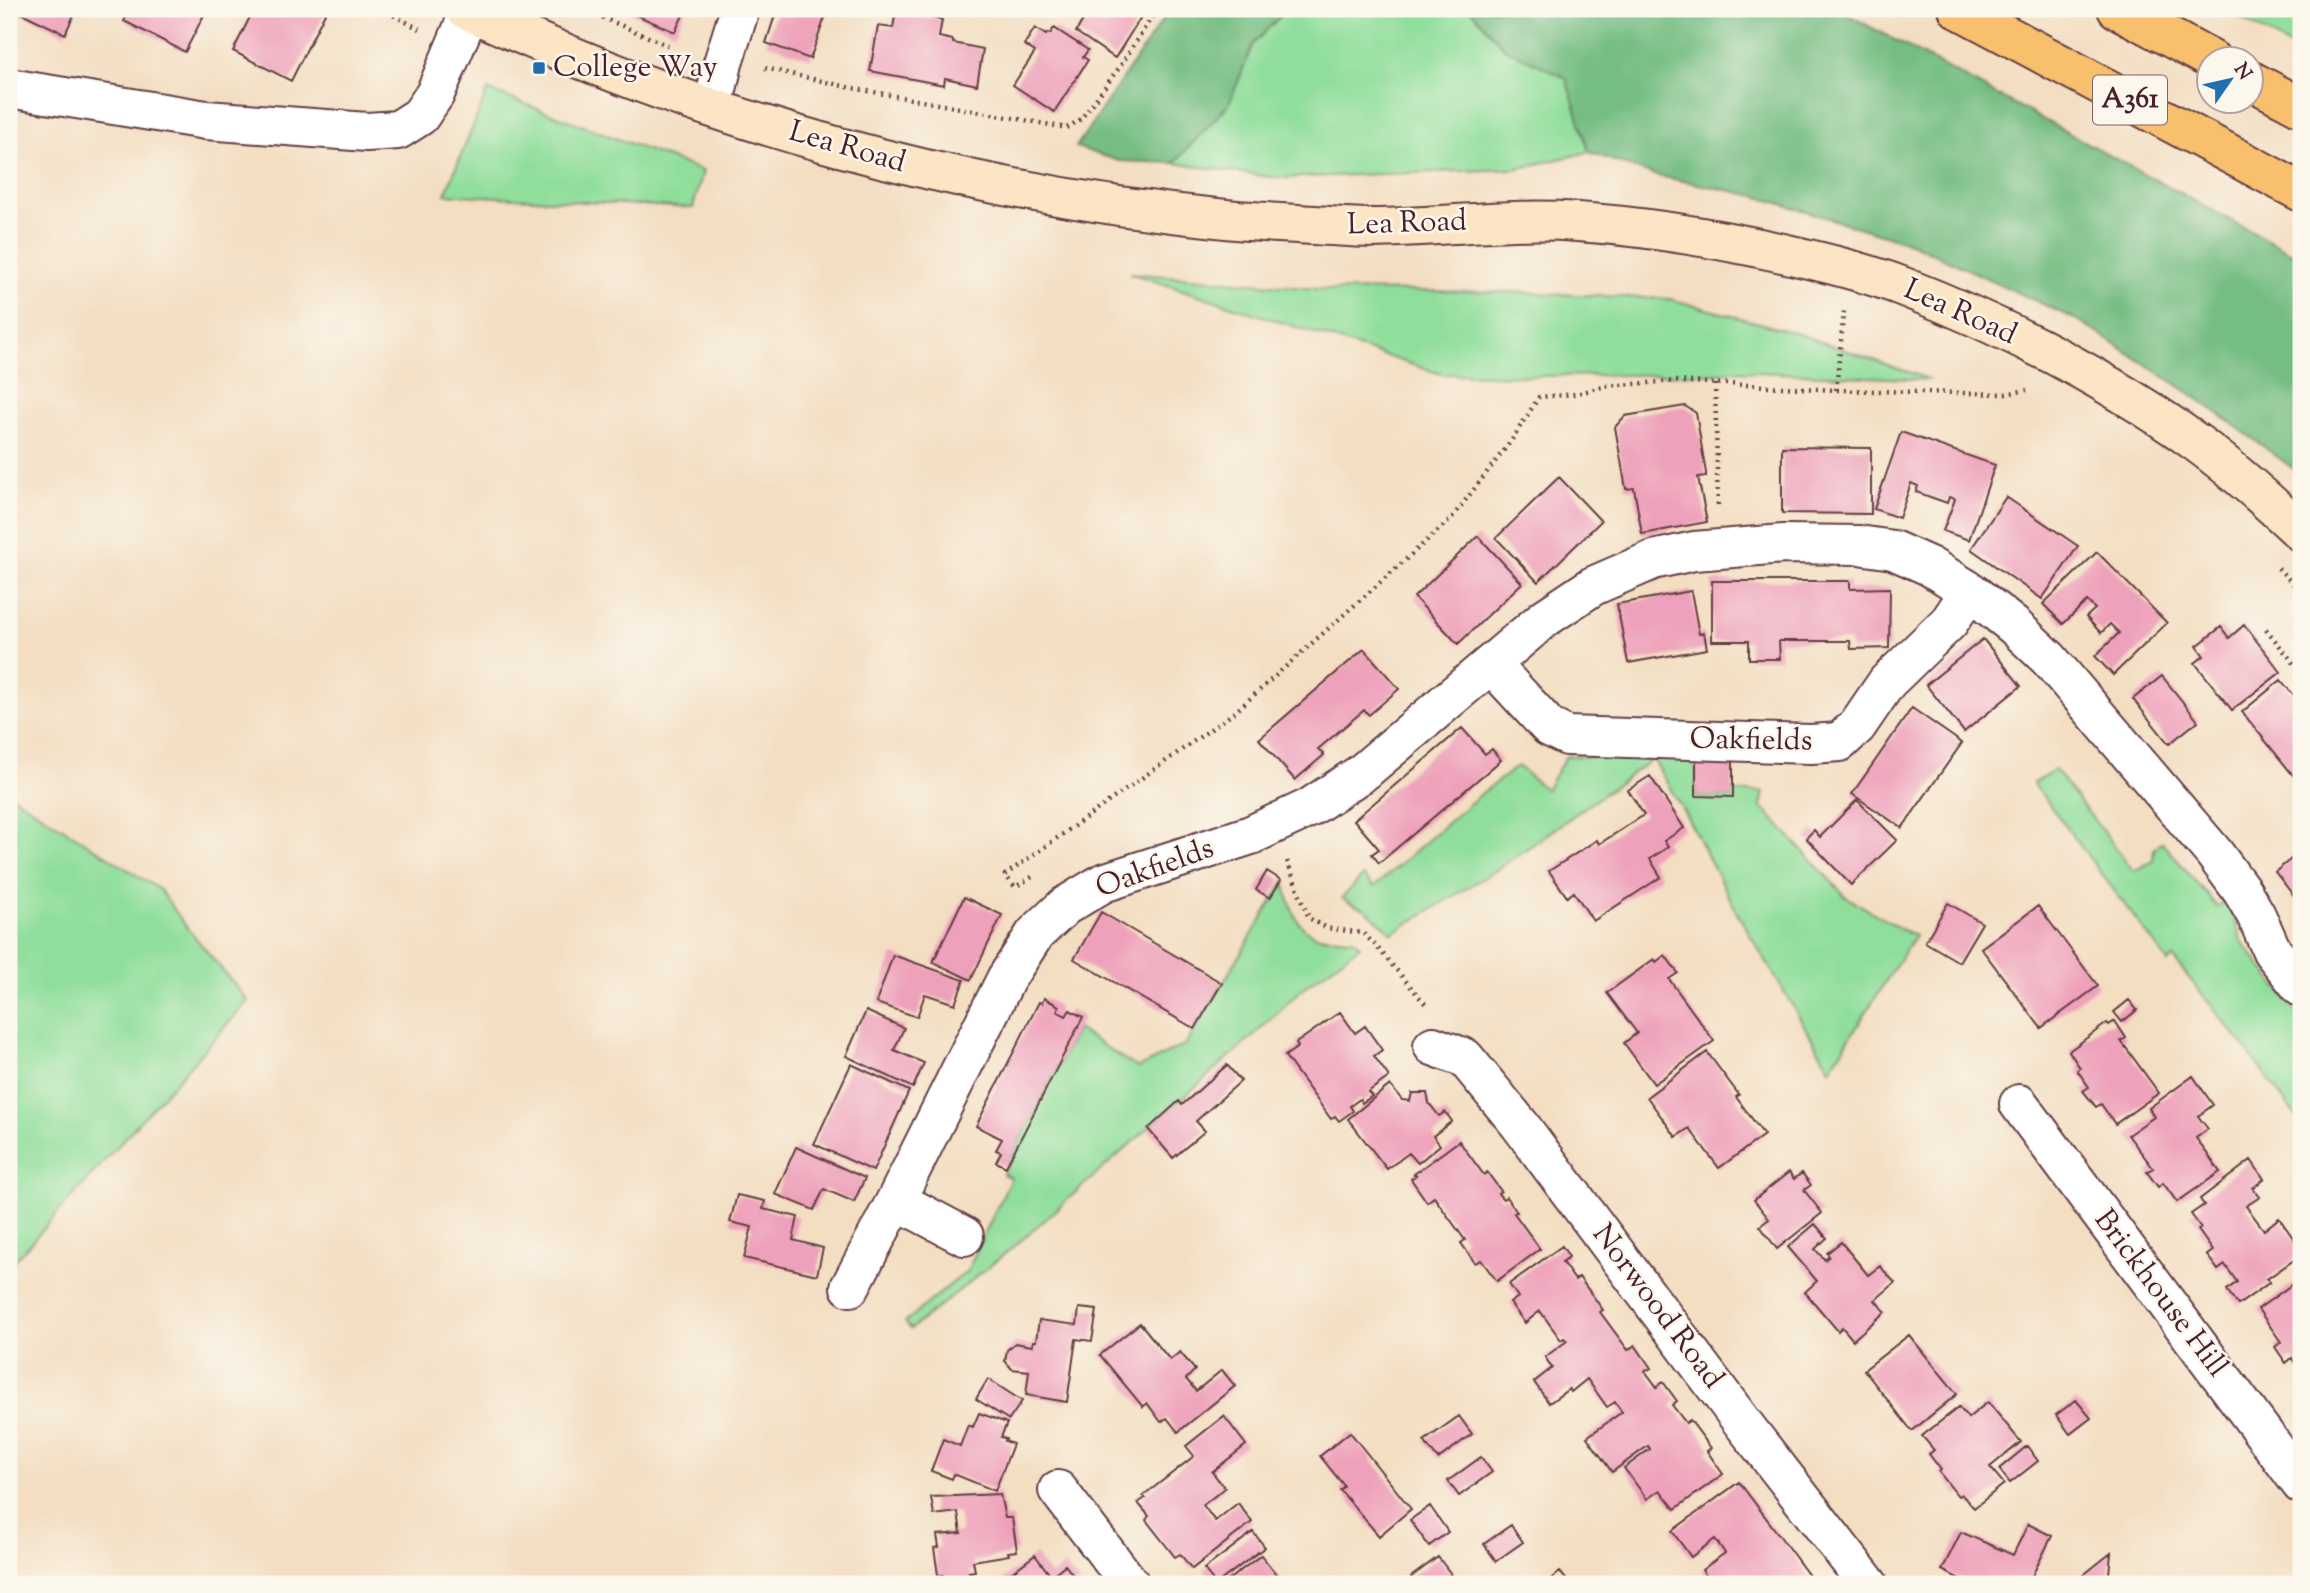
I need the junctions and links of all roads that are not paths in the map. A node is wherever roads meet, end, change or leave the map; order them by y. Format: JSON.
{"nodes":[{"id":1,"x":740,"y":9,"type":"edge"},
{"id":2,"x":1958,"y":9,"type":"edge"},
{"id":3,"x":2117,"y":9,"type":"edge"},
{"id":4,"x":468,"y":10,"type":"edge"},
{"id":5,"x":2194,"y":50,"type":"edge"},
{"id":6,"x":2264,"y":87,"type":"edge"},
{"id":7,"x":9,"y":88,"type":"edge"},
{"id":8,"x":712,"y":107,"type":"junction"},
{"id":9,"x":2301,"y":107,"type":"edge"},
{"id":10,"x":2301,"y":192,"type":"edge"},
{"id":11,"x":2301,"y":532,"type":"edge"},
{"id":12,"x":1970,"y":591,"type":"junction"},
{"id":13,"x":1491,"y":664,"type":"junction"},
{"id":14,"x":2301,"y":987,"type":"edge"},
{"id":15,"x":1433,"y":1046,"type":"road end"},
{"id":16,"x":2019,"y":1104,"type":"dead end"},
{"id":17,"x":896,"y":1200,"type":"junction"},
{"id":18,"x":964,"y":1236,"type":"dead end"},
{"id":19,"x":850,"y":1287,"type":"dead end"},
{"id":20,"x":2301,"y":1484,"type":"edge"},
{"id":21,"x":1058,"y":1490,"type":"dead end"},
{"id":22,"x":1130,"y":1584,"type":"edge"},
{"id":23,"x":1868,"y":1584,"type":"edge"}],
"edges":[{"from":1,"to":8,"type":"street"},
{"from":2,"to":10,"type":"highway","number":"A361"},
{"from":3,"to":5,"type":"highway","number":"A361"},
{"from":4,"to":7,"type":"street"},
{"from":4,"to":8,"type":"street","name":"Lea Road"},
{"from":6,"to":9,"type":"highway"},
{"from":8,"to":11,"type":"street","name":"Lea Road"},
{"from":12,"to":13,"type":"street","name":"Oakfields"},
{"from":12,"to":13,"type":"street","name":"Oakfields"},
{"from":12,"to":14,"type":"street","name":"Oakfields"},
{"from":13,"to":17,"type":"street","name":"Oakfields"},
{"from":15,"to":23,"type":"street","name":"Norwood Road"},
{"from":16,"to":20,"type":"street","name":"Brickhouse Hill"},
{"from":17,"to":18,"type":"street"},
{"from":17,"to":19,"type":"street","name":"Oakfields"},
{"from":21,"to":22,"type":"street"}]}
